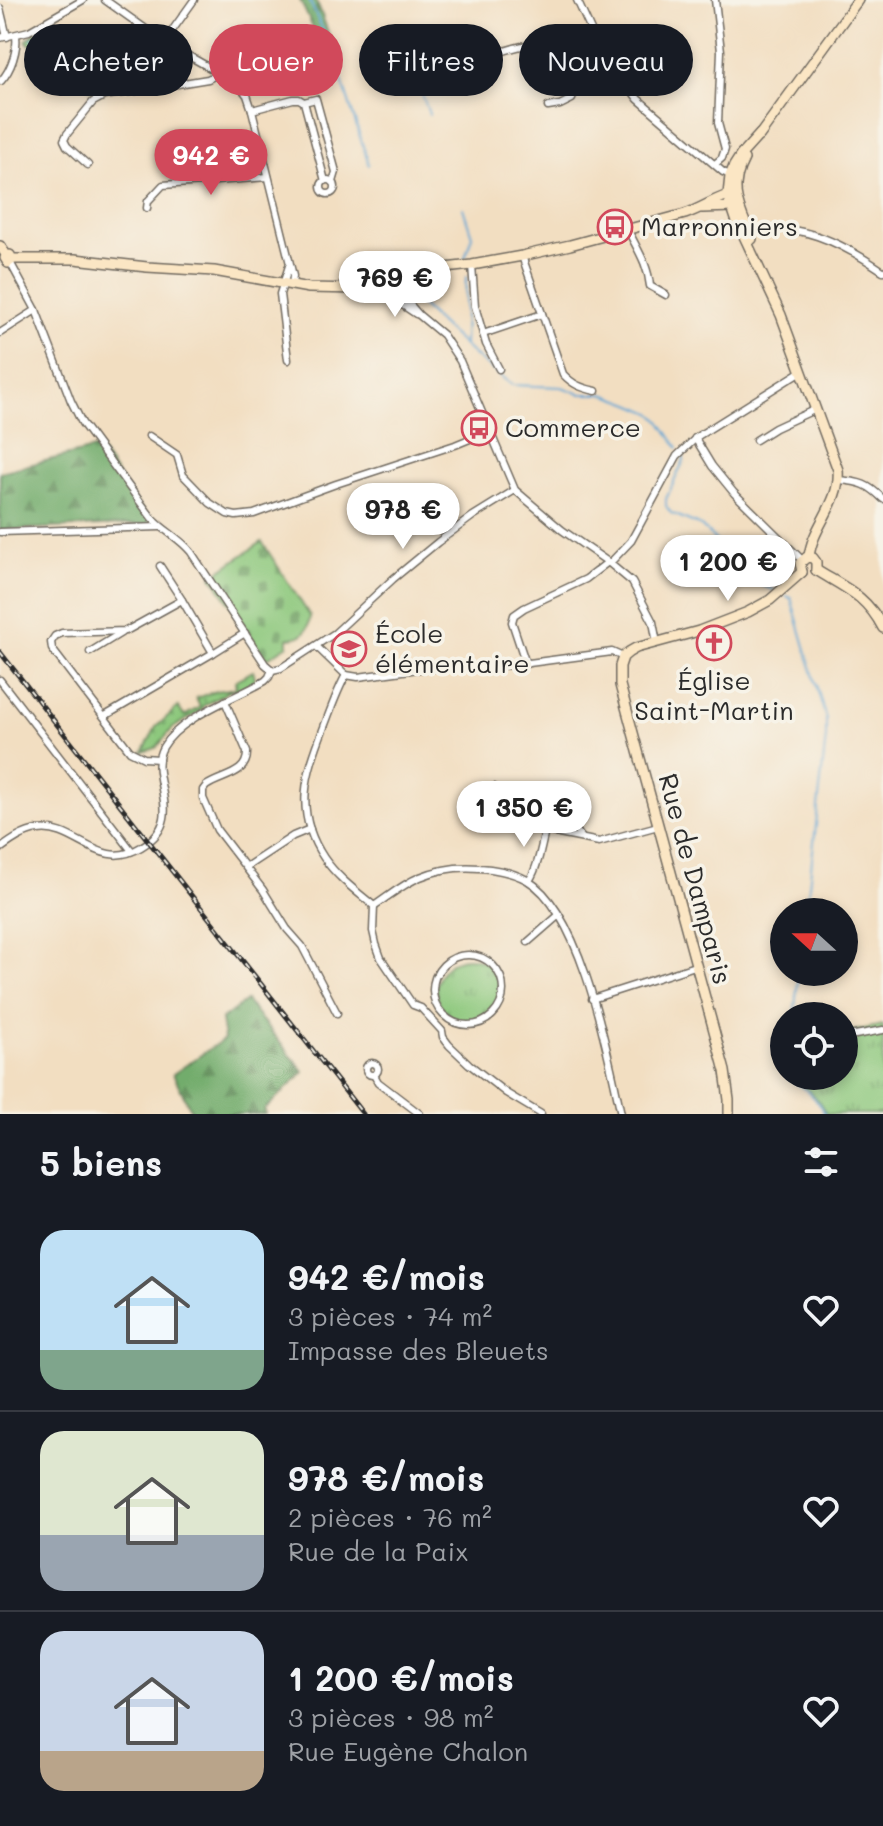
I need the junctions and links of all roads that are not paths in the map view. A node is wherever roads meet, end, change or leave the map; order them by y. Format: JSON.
{"nodes":[{"id":1,"x":83,"y":0,"type":"edge"},
{"id":2,"x":106,"y":0,"type":"edge"},
{"id":3,"x":194,"y":0,"type":"edge"},
{"id":4,"x":577,"y":0,"type":"edge"},
{"id":5,"x":715,"y":0,"type":"edge"},
{"id":6,"x":858,"y":0,"type":"edge"},
{"id":7,"x":0,"y":8,"type":"edge"},
{"id":8,"x":139,"y":24,"type":"edge"},
{"id":9,"x":177,"y":24,"type":"edge"},
{"id":10,"x":588,"y":24,"type":"edge"},
{"id":11,"x":16,"y":35,"type":"junction"},
{"id":12,"x":4,"y":38,"type":"edge"},
{"id":13,"x":209,"y":78,"type":"edge"},
{"id":14,"x":1,"y":81,"type":"edge"},
{"id":15,"x":247,"y":96,"type":"edge"},
{"id":16,"x":574,"y":96,"type":"edge"},
{"id":17,"x":636,"y":96,"type":"edge"},
{"id":18,"x":304,"y":102,"type":"junction"},
{"id":19,"x":548,"y":107,"type":"dead end"},
{"id":20,"x":252,"y":110,"type":"junction"},
{"id":21,"x":715,"y":164,"type":"junction"},
{"id":22,"x":88,"y":165,"type":"dead end"},
{"id":23,"x":268,"y":177,"type":"junction"},
{"id":24,"x":733,"y":177,"type":"junction"},
{"id":25,"x":732,"y":194,"type":"junction"},
{"id":26,"x":735,"y":207,"type":"junction"},
{"id":27,"x":147,"y":208,"type":"dead end"},
{"id":28,"x":702,"y":208,"type":"junction"},
{"id":29,"x":628,"y":230,"type":"junction"},
{"id":30,"x":746,"y":232,"type":"junction"},
{"id":31,"x":0,"y":246,"type":"edge"},
{"id":32,"x":522,"y":256,"type":"junction"},
{"id":33,"x":10,"y":258,"type":"edge"},
{"id":34,"x":290,"y":263,"type":"junction"},
{"id":35,"x":472,"y":265,"type":"junction"},
{"id":36,"x":883,"y":271,"type":"edge"},
{"id":37,"x":411,"y":273,"type":"junction"},
{"id":38,"x":16,"y":275,"type":"junction"},
{"id":39,"x":289,"y":281,"type":"junction"},
{"id":40,"x":387,"y":281,"type":"junction"},
{"id":41,"x":359,"y":289,"type":"junction"},
{"id":42,"x":392,"y":292,"type":"junction"},
{"id":43,"x":666,"y":295,"type":"dead end"},
{"id":44,"x":36,"y":310,"type":"junction"},
{"id":45,"x":542,"y":314,"type":"junction"},
{"id":46,"x":0,"y":333,"type":"edge"},
{"id":47,"x":483,"y":334,"type":"junction"},
{"id":48,"x":288,"y":360,"type":"dead end"},
{"id":49,"x":499,"y":369,"type":"dead end"},
{"id":50,"x":802,"y":371,"type":"junction"},
{"id":51,"x":596,"y":391,"type":"dead end"},
{"id":52,"x":816,"y":409,"type":"junction"},
{"id":53,"x":489,"y":431,"type":"junction"},
{"id":54,"x":149,"y":436,"type":"dead end"},
{"id":55,"x":695,"y":438,"type":"junction"},
{"id":56,"x":756,"y":440,"type":"dead end"},
{"id":57,"x":839,"y":480,"type":"junction"},
{"id":58,"x":515,"y":490,"type":"junction"},
{"id":59,"x":883,"y":499,"type":"edge"},
{"id":60,"x":161,"y":527,"type":"junction"},
{"id":61,"x":0,"y":532,"type":"edge"},
{"id":62,"x":805,"y":559,"type":"junction"},
{"id":63,"x":609,"y":563,"type":"junction"},
{"id":64,"x":160,"y":566,"type":"dead end"},
{"id":65,"x":816,"y":570,"type":"junction"},
{"id":66,"x":802,"y":572,"type":"junction"},
{"id":67,"x":182,"y":600,"type":"junction"},
{"id":68,"x":883,"y":628,"type":"edge"},
{"id":69,"x":124,"y":631,"type":"junction"},
{"id":70,"x":245,"y":633,"type":"junction"},
{"id":71,"x":657,"y":643,"type":"junction"},
{"id":72,"x":316,"y":646,"type":"junction"},
{"id":73,"x":90,"y":652,"type":"dead end"},
{"id":74,"x":213,"y":653,"type":"junction"},
{"id":75,"x":623,"y":657,"type":"junction"},
{"id":76,"x":526,"y":664,"type":"junction"},
{"id":77,"x":272,"y":670,"type":"junction"},
{"id":78,"x":346,"y":675,"type":"junction"},
{"id":79,"x":0,"y":680,"type":"edge"},
{"id":80,"x":225,"y":701,"type":"junction"},
{"id":81,"x":105,"y":716,"type":"junction"},
{"id":82,"x":159,"y":759,"type":"junction"},
{"id":83,"x":494,"y":787,"type":"dead end"},
{"id":84,"x":536,"y":790,"type":"dead end"},
{"id":85,"x":553,"y":805,"type":"junction"},
{"id":86,"x":658,"y":826,"type":"junction"},
{"id":87,"x":310,"y":829,"type":"junction"},
{"id":88,"x":546,"y":830,"type":"junction"},
{"id":89,"x":584,"y":839,"type":"junction"},
{"id":90,"x":0,"y":849,"type":"edge"},
{"id":91,"x":132,"y":851,"type":"junction"},
{"id":92,"x":246,"y":867,"type":"junction"},
{"id":93,"x":529,"y":881,"type":"junction"},
{"id":94,"x":374,"y":906,"type":"junction"},
{"id":95,"x":559,"y":915,"type":"junction"},
{"id":96,"x":528,"y":942,"type":"dead end"},
{"id":97,"x":695,"y":966,"type":"junction"},
{"id":98,"x":433,"y":993,"type":"junction"},
{"id":99,"x":592,"y":999,"type":"junction"},
{"id":100,"x":421,"y":1008,"type":"junction"},
{"id":101,"x":337,"y":1013,"type":"dead end"},
{"id":102,"x":461,"y":1024,"type":"junction"},
{"id":103,"x":883,"y":1030,"type":"edge"},
{"id":104,"x":442,"y":1031,"type":"junction"},
{"id":105,"x":858,"y":1034,"type":"edge"},
{"id":106,"x":374,"y":1075,"type":"dead end"},
{"id":107,"x":420,"y":1114,"type":"edge"},
{"id":108,"x":541,"y":1114,"type":"edge"},
{"id":109,"x":621,"y":1114,"type":"edge"},
{"id":110,"x":729,"y":1114,"type":"edge"}],
"edges":[{"from":1,"to":11,"type":"street"},
{"from":2,"to":8,"type":"street"},
{"from":3,"to":9,"type":"street"},
{"from":4,"to":10,"type":"street"},
{"from":5,"to":21,"type":"street"},
{"from":6,"to":24,"type":"main road"},
{"from":7,"to":12,"type":"street"},
{"from":11,"to":12,"type":"street"},
{"from":11,"to":14,"type":"street"},
{"from":13,"to":22,"type":"street"},
{"from":15,"to":20,"type":"street"},
{"from":16,"to":19,"type":"street"},
{"from":17,"to":21,"type":"street"},
{"from":18,"to":18,"type":"street"},
{"from":18,"to":20,"type":"street"},
{"from":20,"to":23,"type":"street"},
{"from":21,"to":24,"type":"street"},
{"from":23,"to":27,"type":"street"},
{"from":23,"to":34,"type":"street"},
{"from":24,"to":25,"type":"main road"},
{"from":25,"to":26,"type":"main road"},
{"from":25,"to":28,"type":"main road"},
{"from":26,"to":28,"type":"main road"},
{"from":26,"to":30,"type":"main road"},
{"from":28,"to":29,"type":"main road"},
{"from":29,"to":32,"type":"main road"},
{"from":29,"to":43,"type":"street"},
{"from":30,"to":36,"type":"street"},
{"from":30,"to":50,"type":"main road"},
{"from":31,"to":33,"type":"main road"},
{"from":32,"to":35,"type":"main road"},
{"from":32,"to":45,"type":"street"},
{"from":33,"to":38,"type":"street"},
{"from":33,"to":38,"type":"street"},
{"from":33,"to":39,"type":"main road"},
{"from":34,"to":39,"type":"street"},
{"from":34,"to":39,"type":"street"},
{"from":35,"to":37,"type":"main road"},
{"from":35,"to":47,"type":"street"},
{"from":37,"to":40,"type":"main road"},
{"from":37,"to":42,"type":"main road"},
{"from":38,"to":44,"type":"street"},
{"from":39,"to":41,"type":"main road"},
{"from":39,"to":48,"type":"street"},
{"from":40,"to":41,"type":"main road"},
{"from":40,"to":42,"type":"main road"},
{"from":41,"to":42,"type":"main road"},
{"from":42,"to":53,"type":"street"},
{"from":44,"to":46,"type":"street"},
{"from":44,"to":60,"type":"street"},
{"from":45,"to":47,"type":"street"},
{"from":45,"to":51,"type":"street"},
{"from":47,"to":49,"type":"street"},
{"from":50,"to":52,"type":"main road"},
{"from":50,"to":55,"type":"street"},
{"from":52,"to":56,"type":"street"},
{"from":52,"to":57,"type":"main road"},
{"from":53,"to":54,"type":"street"},
{"from":53,"to":58,"type":"street"},
{"from":55,"to":62,"type":"street"},
{"from":55,"to":63,"type":"street"},
{"from":57,"to":59,"type":"street"},
{"from":57,"to":62,"type":"main road"},
{"from":58,"to":63,"type":"street"},
{"from":58,"to":72,"type":"street"},
{"from":60,"to":61,"type":"street"},
{"from":60,"to":70,"type":"street"},
{"from":62,"to":65,"type":"main road"},
{"from":62,"to":66,"type":"main road"},
{"from":63,"to":71,"type":"street"},
{"from":63,"to":76,"type":"street"},
{"from":64,"to":67,"type":"street"},
{"from":65,"to":66,"type":"main road"},
{"from":65,"to":68,"type":"main road"},
{"from":66,"to":71,"type":"main road"},
{"from":67,"to":69,"type":"street"},
{"from":67,"to":74,"type":"street"},
{"from":69,"to":73,"type":"street"},
{"from":69,"to":81,"type":"street"},
{"from":70,"to":74,"type":"street"},
{"from":70,"to":77,"type":"street"},
{"from":71,"to":75,"type":"main road"},
{"from":72,"to":77,"type":"street"},
{"from":72,"to":78,"type":"street"},
{"from":74,"to":81,"type":"street"},
{"from":75,"to":76,"type":"street"},
{"from":75,"to":86,"type":"main road","name":"Rue de Damparis"},
{"from":76,"to":78,"type":"street"},
{"from":77,"to":80,"type":"street"},
{"from":78,"to":87,"type":"street"},
{"from":79,"to":91,"type":"street"},
{"from":80,"to":82,"type":"street"},
{"from":80,"to":92,"type":"street"},
{"from":81,"to":82,"type":"street"},
{"from":82,"to":91,"type":"street"},
{"from":83,"to":88,"type":"street"},
{"from":84,"to":85,"type":"street"},
{"from":85,"to":88,"type":"street"},
{"from":85,"to":89,"type":"street"},
{"from":86,"to":89,"type":"street"},
{"from":86,"to":97,"type":"main road","name":"Rue de Damparis"},
{"from":87,"to":92,"type":"street"},
{"from":87,"to":94,"type":"street"},
{"from":88,"to":89,"type":"street"},
{"from":88,"to":93,"type":"street"},
{"from":90,"to":91,"type":"street"},
{"from":92,"to":101,"type":"street"},
{"from":93,"to":94,"type":"street"},
{"from":93,"to":95,"type":"street"},
{"from":94,"to":100,"type":"street"},
{"from":95,"to":96,"type":"street"},
{"from":95,"to":99,"type":"street"},
{"from":97,"to":99,"type":"street"},
{"from":97,"to":110,"type":"main road","name":"Rue de Damparis"},
{"from":98,"to":100,"type":"street"},
{"from":98,"to":102,"type":"street"},
{"from":98,"to":102,"type":"street"},
{"from":99,"to":109,"type":"street"},
{"from":100,"to":104,"type":"street"},
{"from":102,"to":104,"type":"street"},
{"from":103,"to":105,"type":"street"},
{"from":104,"to":108,"type":"street"},
{"from":106,"to":107,"type":"street"}]}
